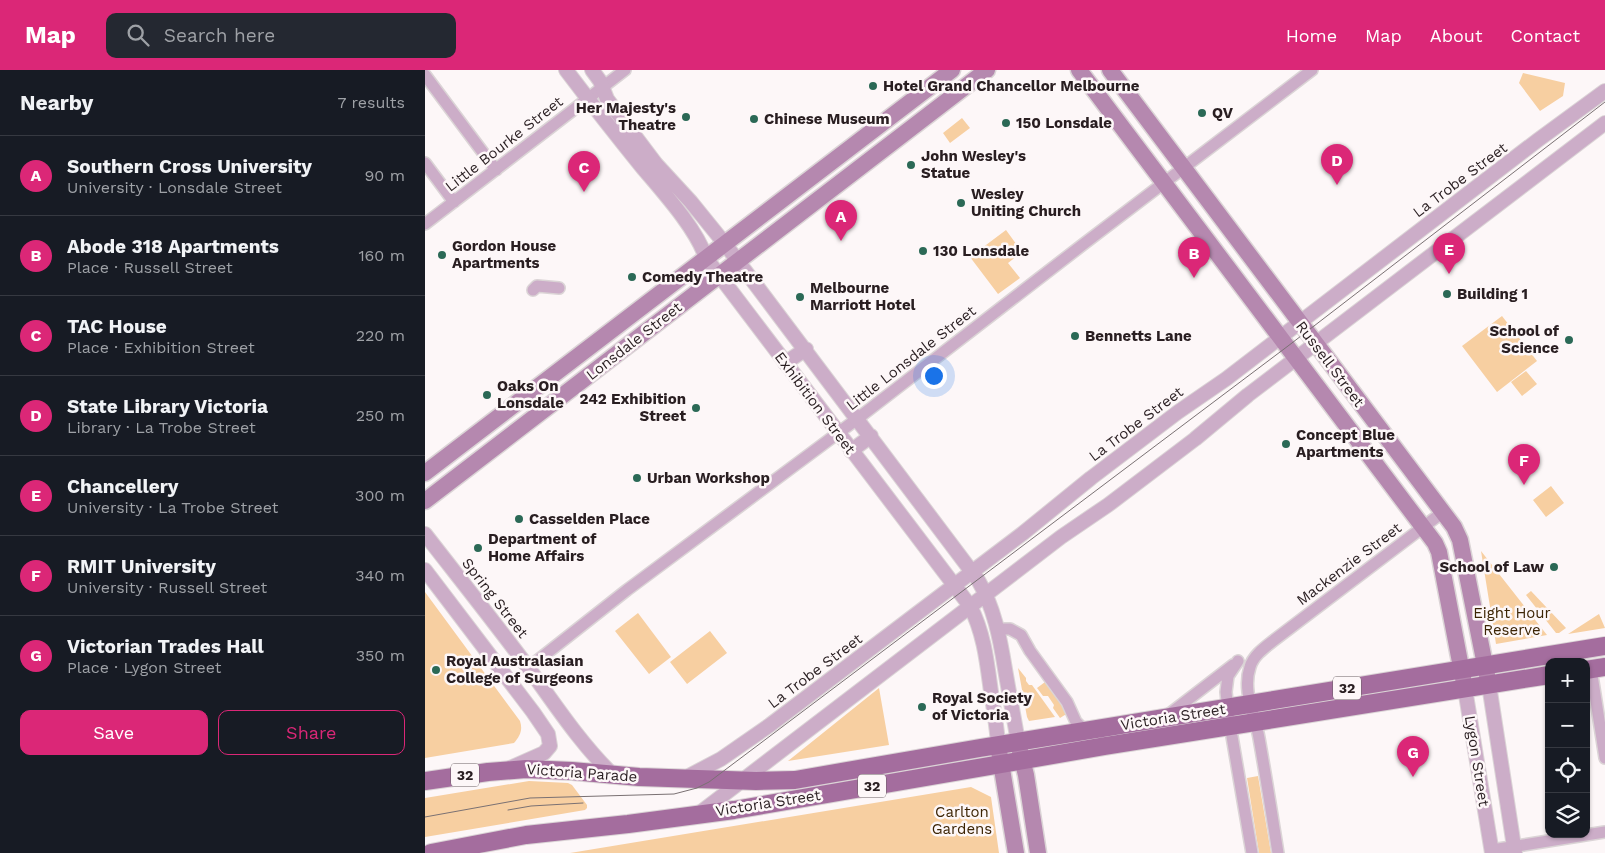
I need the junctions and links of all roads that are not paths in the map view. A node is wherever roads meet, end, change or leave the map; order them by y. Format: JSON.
{"nodes":[{"id":1,"x":566,"y":70,"type":"edge"},
{"id":2,"x":592,"y":70,"type":"edge"},
{"id":3,"x":625,"y":70,"type":"edge"},
{"id":4,"x":987,"y":70,"type":"edge"},
{"id":5,"x":1101,"y":70,"type":"edge"},
{"id":6,"x":1110,"y":70,"type":"edge"},
{"id":7,"x":1312,"y":70,"type":"edge"},
{"id":8,"x":947,"y":74,"type":"edge"},
{"id":9,"x":425,"y":75,"type":"edge"},
{"id":10,"x":1083,"y":75,"type":"edge"},
{"id":11,"x":603,"y":87,"type":"junction"},
{"id":12,"x":1605,"y":90,"type":"edge"},
{"id":13,"x":955,"y":94,"type":"junction"},
{"id":14,"x":588,"y":99,"type":"junction"},
{"id":15,"x":1605,"y":123,"type":"edge"},
{"id":16,"x":873,"y":130,"type":"junction"},
{"id":17,"x":885,"y":148,"type":"junction"},
{"id":18,"x":425,"y":163,"type":"edge"},
{"id":19,"x":1183,"y":168,"type":"junction"},
{"id":20,"x":496,"y":170,"type":"junction"},
{"id":21,"x":1164,"y":182,"type":"junction"},
{"id":22,"x":454,"y":202,"type":"junction"},
{"id":23,"x":425,"y":224,"type":"edge"},
{"id":24,"x":725,"y":244,"type":"junction"},
{"id":25,"x":706,"y":258,"type":"junction"},
{"id":26,"x":738,"y":261,"type":"junction"},
{"id":27,"x":719,"y":276,"type":"junction"},
{"id":28,"x":559,"y":288,"type":"dead end"},
{"id":29,"x":759,"y":288,"type":"junction"},
{"id":30,"x":533,"y":290,"type":"dead end"},
{"id":31,"x":739,"y":302,"type":"junction"},
{"id":32,"x":1299,"y":324,"type":"junction"},
{"id":33,"x":611,"y":330,"type":"junction"},
{"id":34,"x":1281,"y":337,"type":"junction"},
{"id":35,"x":1315,"y":344,"type":"junction"},
{"id":36,"x":625,"y":348,"type":"junction"},
{"id":37,"x":805,"y":349,"type":"junction"},
{"id":38,"x":1297,"y":358,"type":"junction"},
{"id":39,"x":785,"y":363,"type":"junction"},
{"id":40,"x":530,"y":393,"type":"junction"},
{"id":41,"x":544,"y":410,"type":"junction"},
{"id":42,"x":857,"y":418,"type":"junction"},
{"id":43,"x":1376,"y":424,"type":"junction"},
{"id":44,"x":837,"y":433,"type":"junction"},
{"id":45,"x":871,"y":436,"type":"junction"},
{"id":46,"x":1357,"y":439,"type":"junction"},
{"id":47,"x":851,"y":451,"type":"junction"},
{"id":48,"x":425,"y":472,"type":"edge"},
{"id":49,"x":425,"y":502,"type":"edge"},
{"id":50,"x":1443,"y":512,"type":"junction"},
{"id":51,"x":1423,"y":527,"type":"junction"},
{"id":52,"x":425,"y":534,"type":"edge"},
{"id":53,"x":425,"y":570,"type":"edge"},
{"id":54,"x":973,"y":571,"type":"junction"},
{"id":55,"x":955,"y":585,"type":"junction"},
{"id":56,"x":986,"y":594,"type":"junction"},
{"id":57,"x":970,"y":606,"type":"junction"},
{"id":58,"x":997,"y":629,"type":"junction"},
{"id":59,"x":1273,"y":641,"type":"junction"},
{"id":60,"x":1605,"y":646,"type":"edge"},
{"id":61,"x":1238,"y":662,"type":"junction"},
{"id":62,"x":1485,"y":666,"type":"junction"},
{"id":63,"x":528,"y":668,"type":"junction"},
{"id":64,"x":1594,"y":668,"type":"edge"},
{"id":65,"x":1462,"y":670,"type":"junction"},
{"id":66,"x":1545,"y":676,"type":"edge"},
{"id":67,"x":509,"y":681,"type":"junction"},
{"id":68,"x":1489,"y":685,"type":"junction"},
{"id":69,"x":1465,"y":689,"type":"junction"},
{"id":70,"x":1250,"y":704,"type":"junction"},
{"id":71,"x":1228,"y":708,"type":"junction"},
{"id":72,"x":1161,"y":719,"type":"junction"},
{"id":73,"x":1255,"y":722,"type":"junction"},
{"id":74,"x":1230,"y":727,"type":"junction"},
{"id":75,"x":1085,"y":731,"type":"junction"},
{"id":76,"x":1018,"y":742,"type":"junction"},
{"id":77,"x":998,"y":745,"type":"junction"},
{"id":78,"x":1605,"y":758,"type":"edge"},
{"id":79,"x":1022,"y":761,"type":"junction"},
{"id":80,"x":1001,"y":764,"type":"junction"},
{"id":81,"x":505,"y":770,"type":"junction"},
{"id":82,"x":613,"y":775,"type":"junction"},
{"id":83,"x":684,"y":779,"type":"junction"},
{"id":84,"x":741,"y":780,"type":"junction"},
{"id":85,"x":425,"y":781,"type":"edge"},
{"id":86,"x":697,"y":815,"type":"junction"},
{"id":87,"x":1605,"y":832,"type":"edge"},
{"id":88,"x":1515,"y":850,"type":"edge"},
{"id":89,"x":1492,"y":852,"type":"edge"},
{"id":90,"x":431,"y":853,"type":"edge"},
{"id":91,"x":1016,"y":853,"type":"edge"},
{"id":92,"x":1038,"y":853,"type":"edge"},
{"id":93,"x":1252,"y":853,"type":"edge"},
{"id":94,"x":1278,"y":853,"type":"edge"}],
"edges":[{"from":1,"to":14,"type":"street","name":"Exhibition Street"},
{"from":2,"to":11,"type":"street","name":"Exhibition Street"},
{"from":3,"to":11,"type":"street","name":"Little Bourke Street"},
{"from":4,"to":13,"type":"main road","name":"Lonsdale Street"},
{"from":5,"to":10,"type":"main road"},
{"from":6,"to":19,"type":"main road","name":"Russell Street"},
{"from":7,"to":19,"type":"street","name":"Little Lonsdale Street"},
{"from":8,"to":13,"type":"main road"},
{"from":8,"to":16,"type":"main road","name":"Lonsdale Street"},
{"from":9,"to":20,"type":"street"},
{"from":10,"to":21,"type":"main road","name":"Russell Street"},
{"from":11,"to":14,"type":"street","name":"Little Bourke Street"},
{"from":11,"to":24,"type":"street","name":"Exhibition Street"},
{"from":12,"to":32,"type":"street","name":"La Trobe Street"},
{"from":13,"to":17,"type":"main road","name":"Lonsdale Street"},
{"from":14,"to":20,"type":"street","name":"Little Bourke Street"},
{"from":14,"to":25,"type":"street","name":"Exhibition Street"},
{"from":15,"to":35,"type":"street"},
{"from":16,"to":17,"type":"main road"},
{"from":16,"to":24,"type":"main road","name":"Lonsdale Street"},
{"from":17,"to":26,"type":"main road","name":"Lonsdale Street"},
{"from":18,"to":22,"type":"street"},
{"from":19,"to":21,"type":"street","name":"Little Lonsdale Street"},
{"from":19,"to":32,"type":"main road","name":"Russell Street"},
{"from":20,"to":22,"type":"street","name":"Little Bourke Street"},
{"from":21,"to":34,"type":"main road","name":"Russell Street"},
{"from":21,"to":42,"type":"street","name":"Little Lonsdale Street"},
{"from":22,"to":23,"type":"street","name":"Little Bourke Street"},
{"from":24,"to":25,"type":"main road","name":"Lonsdale Street"},
{"from":24,"to":26,"type":"street","name":"Exhibition Street"},
{"from":25,"to":27,"type":"street","name":"Exhibition Street"},
{"from":25,"to":33,"type":"main road","name":"Lonsdale Street"},
{"from":26,"to":27,"type":"main road","name":"Lonsdale Street"},
{"from":26,"to":29,"type":"street","name":"Exhibition Street"},
{"from":27,"to":31,"type":"street","name":"Exhibition Street"},
{"from":27,"to":36,"type":"main road","name":"Lonsdale Street"},
{"from":28,"to":30,"type":"street"},
{"from":29,"to":31,"type":"street"},
{"from":29,"to":37,"type":"street","name":"Exhibition Street"},
{"from":31,"to":39,"type":"street","name":"Exhibition Street"},
{"from":32,"to":34,"type":"street","name":"La Trobe Street"},
{"from":32,"to":35,"type":"main road","name":"Russell Street"},
{"from":33,"to":36,"type":"main road"},
{"from":33,"to":40,"type":"main road","name":"Lonsdale Street"},
{"from":34,"to":38,"type":"main road","name":"Russell Street"},
{"from":34,"to":54,"type":"street","name":"La Trobe Street"},
{"from":35,"to":38,"type":"street"},
{"from":35,"to":43,"type":"main road","name":"Russell Street"},
{"from":36,"to":41,"type":"main road","name":"Lonsdale Street"},
{"from":37,"to":39,"type":"street"},
{"from":37,"to":42,"type":"street","name":"Exhibition Street"},
{"from":38,"to":46,"type":"main road","name":"Russell Street"},
{"from":38,"to":56,"type":"street"},
{"from":39,"to":44,"type":"street","name":"Exhibition Street"},
{"from":40,"to":41,"type":"main road"},
{"from":40,"to":48,"type":"main road","name":"Lonsdale Street"},
{"from":41,"to":49,"type":"main road","name":"Lonsdale Street"},
{"from":42,"to":44,"type":"street","name":"Little Lonsdale Street"},
{"from":42,"to":45,"type":"street","name":"Exhibition Street"},
{"from":43,"to":46,"type":"main road"},
{"from":43,"to":50,"type":"main road","name":"Russell Street"},
{"from":44,"to":47,"type":"street","name":"Exhibition Street"},
{"from":44,"to":63,"type":"street","name":"Little Lonsdale Street"},
{"from":45,"to":47,"type":"street"},
{"from":45,"to":54,"type":"street","name":"Exhibition Street"},
{"from":46,"to":51,"type":"main road","name":"Russell Street"},
{"from":47,"to":55,"type":"street","name":"Exhibition Street"},
{"from":50,"to":51,"type":"street","name":"Mackenzie Street"},
{"from":50,"to":62,"type":"main road","name":"Russell Street"},
{"from":51,"to":59,"type":"street","name":"Mackenzie Street"},
{"from":51,"to":65,"type":"main road","name":"Russell Street"},
{"from":52,"to":63,"type":"street","name":"Spring Street"},
{"from":53,"to":67,"type":"street"},
{"from":54,"to":55,"type":"street","name":"La Trobe Street"},
{"from":54,"to":56,"type":"street","name":"Exhibition Street"},
{"from":55,"to":57,"type":"street","name":"Exhibition Street"},
{"from":55,"to":83,"type":"street","name":"La Trobe Street"},
{"from":56,"to":57,"type":"street"},
{"from":56,"to":58,"type":"street","name":"Exhibition Street"},
{"from":57,"to":77,"type":"street","name":"Exhibition Street"},
{"from":57,"to":84,"type":"street"},
{"from":58,"to":75,"type":"street"},
{"from":58,"to":76,"type":"street","name":"Exhibition Street"},
{"from":59,"to":61,"type":"street","name":"Mackenzie Street"},
{"from":59,"to":70,"type":"street","name":"Mackenzie Street"},
{"from":60,"to":62,"type":"main road","name":"Victoria Street","number":"32"},
{"from":61,"to":71,"type":"street"},
{"from":61,"to":72,"type":"street","name":"Mackenzie Street"},
{"from":62,"to":65,"type":"main road","name":"Victoria Street","number":"32"},
{"from":62,"to":68,"type":"main road","name":"Russell Street"},
{"from":63,"to":67,"type":"street"},
{"from":63,"to":82,"type":"street","name":"Spring Street"},
{"from":64,"to":78,"type":"street"},
{"from":65,"to":69,"type":"main road","name":"Lygon Street"},
{"from":65,"to":70,"type":"main road","name":"Victoria Street","number":"32"},
{"from":66,"to":68,"type":"main road","name":"Victoria Street","number":"32"},
{"from":67,"to":81,"type":"street"},
{"from":68,"to":69,"type":"main road","name":"Victoria Street","number":"32"},
{"from":68,"to":88,"type":"street","name":"Lygon Street"},
{"from":69,"to":73,"type":"main road","name":"Victoria Street","number":"32"},
{"from":69,"to":89,"type":"street","name":"Lygon Street"},
{"from":70,"to":71,"type":"main road","name":"Victoria Street","number":"32"},
{"from":70,"to":73,"type":"street","name":"Mackenzie Street"},
{"from":71,"to":72,"type":"main road","name":"Victoria Street","number":"32"},
{"from":71,"to":74,"type":"street"},
{"from":72,"to":75,"type":"main road","name":"Victoria Street","number":"32"},
{"from":73,"to":74,"type":"main road","name":"Victoria Street","number":"32"},
{"from":73,"to":94,"type":"street","name":"Mackenzie Street"},
{"from":74,"to":79,"type":"main road","name":"Victoria Street","number":"32"},
{"from":74,"to":93,"type":"street"},
{"from":75,"to":76,"type":"main road","name":"Victoria Street","number":"32"},
{"from":76,"to":77,"type":"main road","name":"Victoria Street","number":"32"},
{"from":76,"to":79,"type":"main road","name":"Exhibition Street"},
{"from":77,"to":80,"type":"main road","name":"Exhibition Street"},
{"from":77,"to":84,"type":"main road","name":"Victoria Street","number":"32"},
{"from":79,"to":80,"type":"main road","name":"Victoria Street","number":"32"},
{"from":79,"to":92,"type":"main road","name":"Exhibition Street"},
{"from":80,"to":86,"type":"main road","name":"Victoria Street","number":"32"},
{"from":80,"to":91,"type":"main road","name":"Exhibition Street"},
{"from":81,"to":82,"type":"main road","name":"Victoria Parade","number":"32"},
{"from":81,"to":85,"type":"main road","name":"Victoria Parade","number":"32"},
{"from":82,"to":83,"type":"main road","name":"Victoria Parade","number":"32"},
{"from":83,"to":84,"type":"main road","name":"Victoria Parade","number":"32"},
{"from":84,"to":86,"type":"street"},
{"from":86,"to":90,"type":"main road","number":"32"},
{"from":87,"to":88,"type":"street"},
{"from":88,"to":89,"type":"street"}]}
